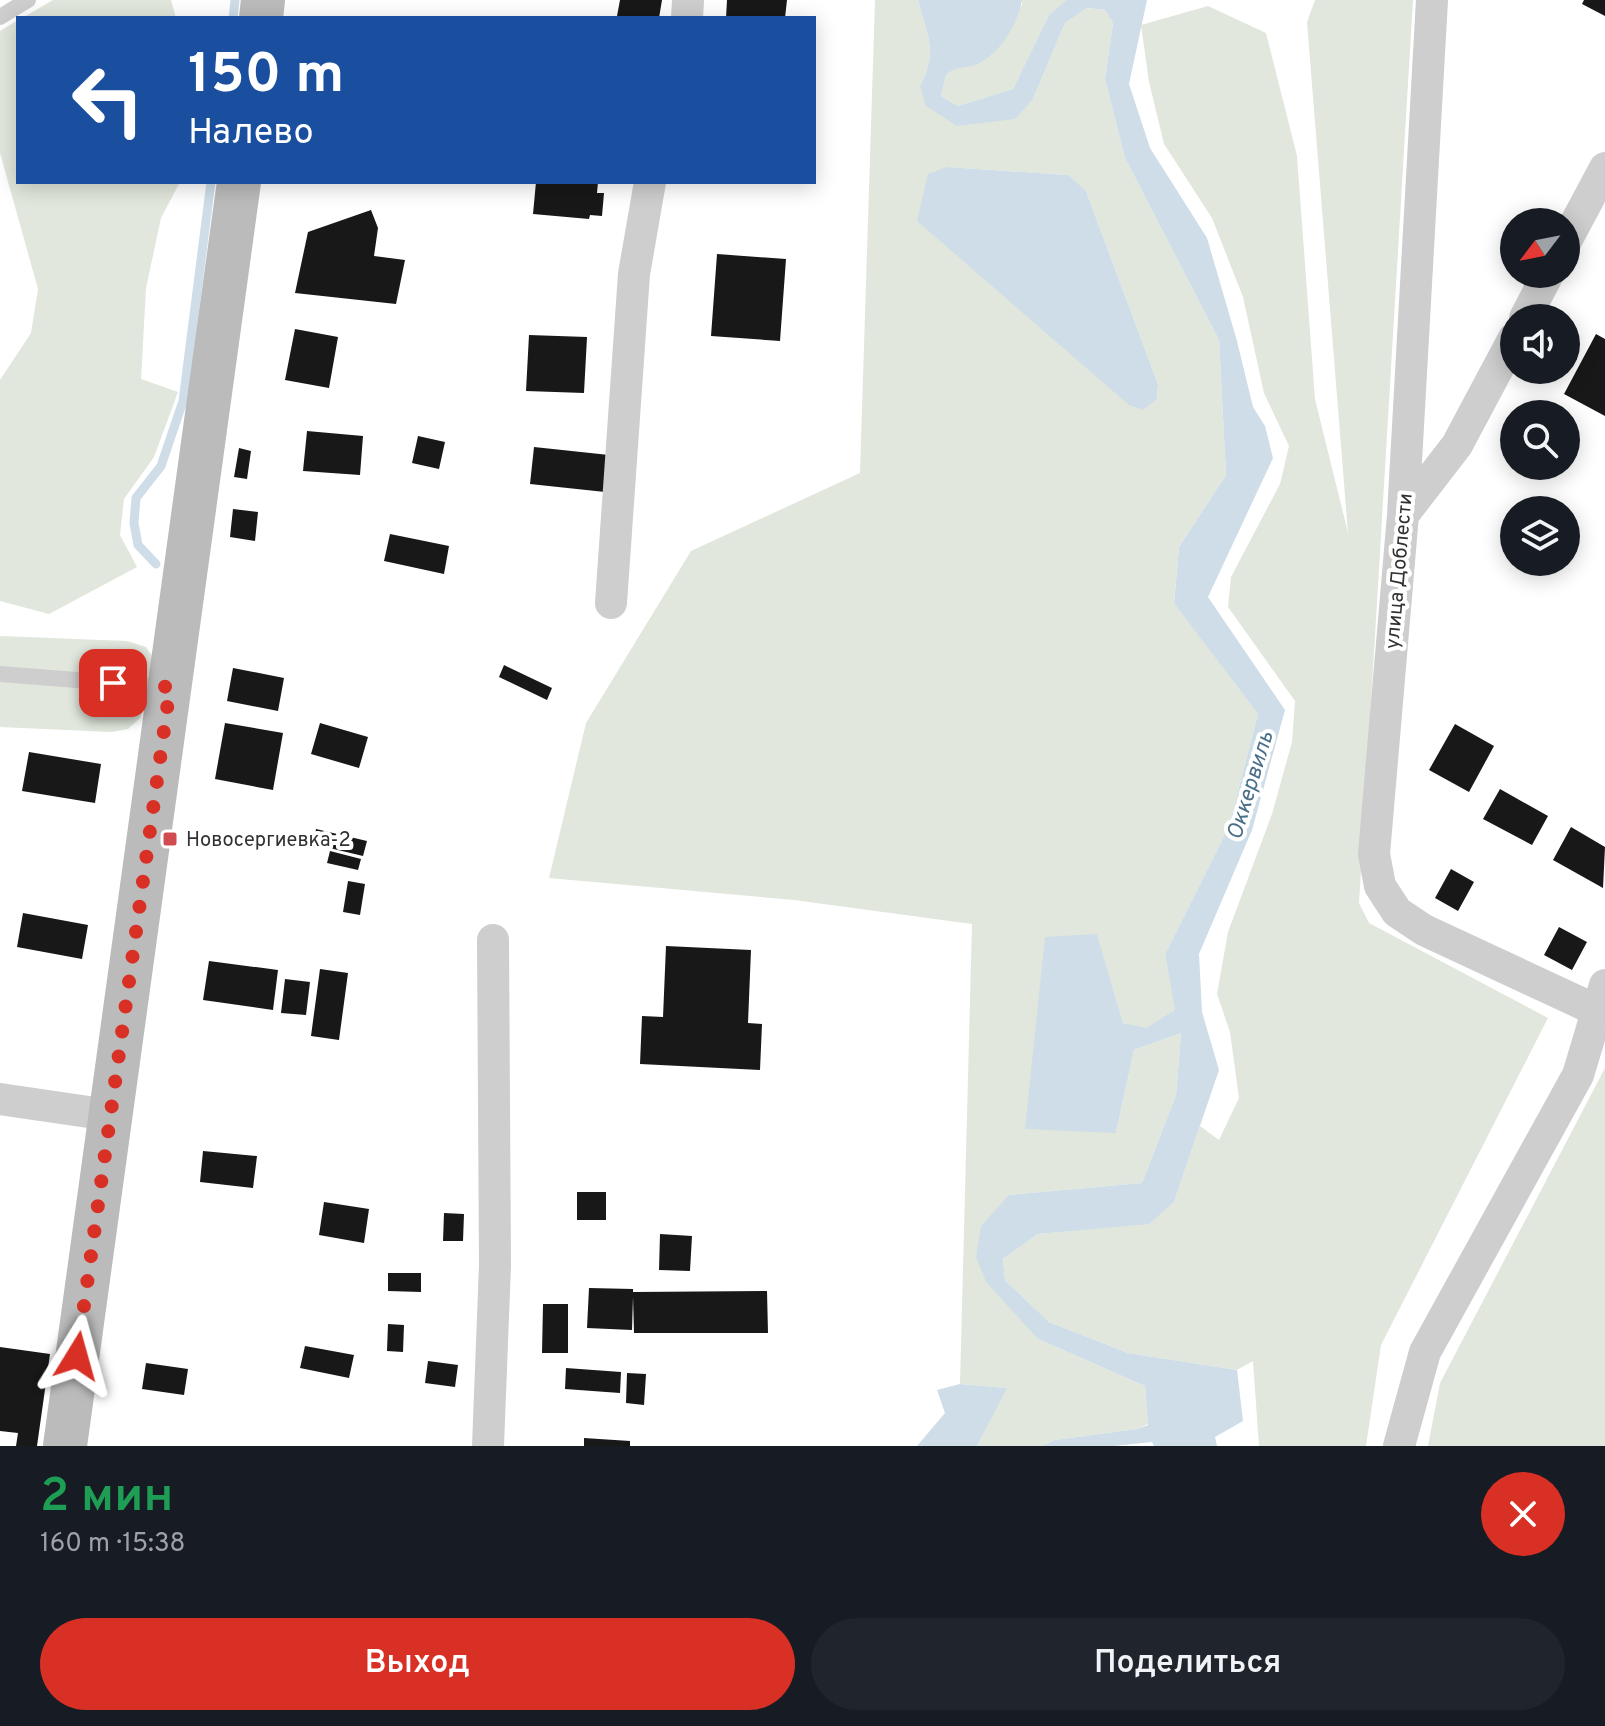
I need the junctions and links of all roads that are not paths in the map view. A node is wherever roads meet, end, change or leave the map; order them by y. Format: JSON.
{"nodes":[{"id":1,"x":28,"y":0,"type":"edge"},
{"id":2,"x":1432,"y":0,"type":"edge"},
{"id":3,"x":0,"y":17,"type":"edge"},
{"id":4,"x":1605,"y":168,"type":"edge"},
{"id":5,"x":239,"y":184,"type":"edge"},
{"id":6,"x":650,"y":184,"type":"edge"},
{"id":7,"x":1580,"y":215,"type":"edge"},
{"id":8,"x":1500,"y":364,"type":"edge"},
{"id":9,"x":1403,"y":515,"type":"junction"},
{"id":10,"x":611,"y":603,"type":"dead end"},
{"id":11,"x":0,"y":674,"type":"edge"},
{"id":12,"x":170,"y":687,"type":"junction"},
{"id":13,"x":493,"y":940,"type":"dead end"},
{"id":14,"x":1603,"y":1002,"type":"edge"},
{"id":15,"x":0,"y":1099,"type":"edge"},
{"id":16,"x":109,"y":1115,"type":"junction"},
{"id":17,"x":65,"y":1446,"type":"edge"},
{"id":18,"x":488,"y":1446,"type":"edge"},
{"id":19,"x":1399,"y":1446,"type":"edge"}],
"edges":[{"from":1,"to":3,"type":"lane"},
{"from":2,"to":9,"type":"street","name":"улица Доблести"},
{"from":4,"to":7,"type":"street"},
{"from":5,"to":12,"type":"street"},
{"from":6,"to":10,"type":"street"},
{"from":8,"to":9,"type":"street"},
{"from":9,"to":14,"type":"street","name":"улица Доблести"},
{"from":11,"to":12,"type":"lane"},
{"from":12,"to":16,"type":"street"},
{"from":13,"to":18,"type":"street"},
{"from":14,"to":19,"type":"street"},
{"from":15,"to":16,"type":"street"},
{"from":16,"to":17,"type":"street"}]}
